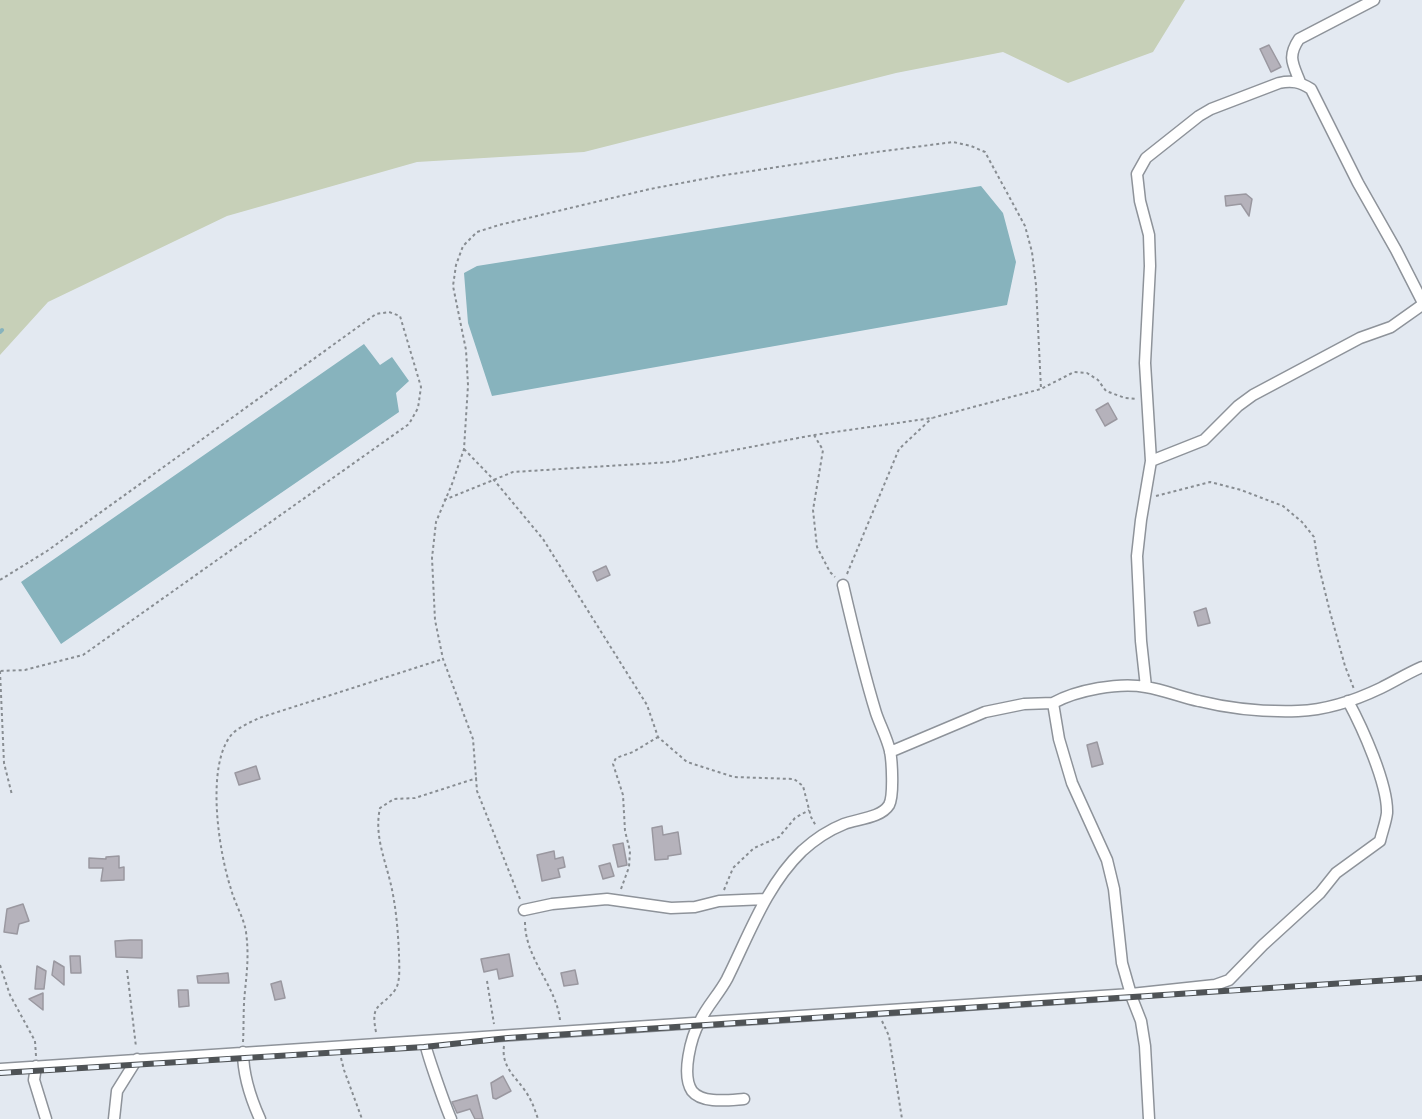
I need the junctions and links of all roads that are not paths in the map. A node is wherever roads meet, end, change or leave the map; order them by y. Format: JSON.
{"nodes":[{"id":1,"x":1374,"y":0,"type":"edge"},
{"id":2,"x":1300,"y":82,"type":"junction"},
{"id":3,"x":1422,"y":301,"type":"edge"},
{"id":4,"x":1422,"y":305,"type":"edge"},
{"id":5,"x":1151,"y":461,"type":"junction"},
{"id":6,"x":843,"y":585,"type":"road end"},
{"id":7,"x":1422,"y":667,"type":"edge"},
{"id":8,"x":1146,"y":687,"type":"junction"},
{"id":9,"x":1352,"y":699,"type":"junction"},
{"id":10,"x":1053,"y":703,"type":"junction"},
{"id":11,"x":890,"y":752,"type":"junction"},
{"id":12,"x":766,"y":899,"type":"junction"},
{"id":13,"x":524,"y":910,"type":"dead end"},
{"id":14,"x":1131,"y":994,"type":"junction"},
{"id":15,"x":699,"y":1022,"type":"junction"},
{"id":16,"x":425,"y":1041,"type":"junction"},
{"id":17,"x":243,"y":1052,"type":"junction"},
{"id":18,"x":137,"y":1059,"type":"junction"},
{"id":19,"x":36,"y":1066,"type":"junction"},
{"id":20,"x":0,"y":1069,"type":"edge"},
{"id":21,"x":744,"y":1099,"type":"dead end"},
{"id":22,"x":46,"y":1119,"type":"edge"},
{"id":23,"x":114,"y":1119,"type":"edge"},
{"id":24,"x":260,"y":1119,"type":"edge"},
{"id":25,"x":451,"y":1119,"type":"edge"},
{"id":26,"x":1149,"y":1119,"type":"edge"}],
"edges":[{"from":1,"to":2,"type":"street"},
{"from":2,"to":3,"type":"street"},
{"from":2,"to":5,"type":"street"},
{"from":4,"to":5,"type":"street"},
{"from":5,"to":8,"type":"street"},
{"from":6,"to":11,"type":"street"},
{"from":7,"to":9,"type":"street"},
{"from":8,"to":9,"type":"street"},
{"from":8,"to":10,"type":"street"},
{"from":9,"to":14,"type":"street"},
{"from":10,"to":11,"type":"street"},
{"from":10,"to":14,"type":"street"},
{"from":11,"to":12,"type":"street"},
{"from":12,"to":13,"type":"street"},
{"from":12,"to":15,"type":"street"},
{"from":14,"to":15,"type":"street"},
{"from":14,"to":26,"type":"street"},
{"from":15,"to":16,"type":"street"},
{"from":15,"to":21,"type":"street"},
{"from":16,"to":17,"type":"street"},
{"from":16,"to":25,"type":"street"},
{"from":17,"to":18,"type":"street"},
{"from":17,"to":24,"type":"street"},
{"from":18,"to":19,"type":"street"},
{"from":18,"to":23,"type":"street"},
{"from":19,"to":20,"type":"street"},
{"from":19,"to":22,"type":"street"}]}
